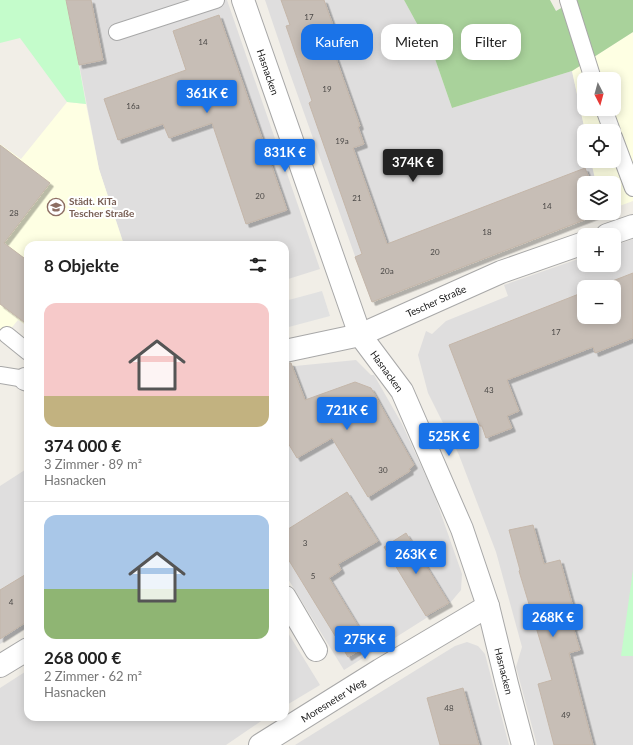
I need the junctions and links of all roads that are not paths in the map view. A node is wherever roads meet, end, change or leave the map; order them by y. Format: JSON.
{"nodes":[{"id":1,"x":216,"y":0,"type":"edge"},
{"id":2,"x":243,"y":0,"type":"edge"},
{"id":3,"x":568,"y":0,"type":"edge"},
{"id":4,"x":117,"y":32,"type":"dead end"},
{"id":5,"x":591,"y":72,"type":"edge"},
{"id":6,"x":621,"y":156,"type":"edge"},
{"id":7,"x":633,"y":188,"type":"edge"},
{"id":8,"x":633,"y":226,"type":"edge"},
{"id":9,"x":621,"y":230,"type":"edge"},
{"id":10,"x":577,"y":245,"type":"edge"},
{"id":11,"x":7,"y":335,"type":"dead end"},
{"id":12,"x":360,"y":335,"type":"junction"},
{"id":13,"x":24,"y":349,"type":"edge"},
{"id":14,"x":289,"y":350,"type":"edge"},
{"id":15,"x":0,"y":375,"type":"edge"},
{"id":16,"x":24,"y":379,"type":"edge"},
{"id":17,"x":289,"y":604,"type":"edge"},
{"id":18,"x":488,"y":606,"type":"junction"},
{"id":19,"x":316,"y":650,"type":"dead end"},
{"id":20,"x":24,"y":651,"type":"edge"},
{"id":21,"x":0,"y":666,"type":"edge"},
{"id":22,"x":260,"y":745,"type":"edge"},
{"id":23,"x":523,"y":745,"type":"edge"}],
"edges":[{"from":1,"to":4,"type":"lane"},
{"from":2,"to":12,"type":"street","name":"Hasnacken"},
{"from":3,"to":5,"type":"lane"},
{"from":6,"to":7,"type":"lane"},
{"from":8,"to":9,"type":"street"},
{"from":10,"to":12,"type":"street","name":"Tescher Straße"},
{"from":11,"to":13,"type":"lane"},
{"from":12,"to":14,"type":"street","name":"Tescher Straße"},
{"from":12,"to":18,"type":"street","name":"Hasnacken"},
{"from":15,"to":16,"type":"lane"},
{"from":17,"to":19,"type":"street"},
{"from":18,"to":22,"type":"street","name":"Moresneter Weg"},
{"from":18,"to":23,"type":"street","name":"Hasnacken"},
{"from":20,"to":21,"type":"street"}]}
